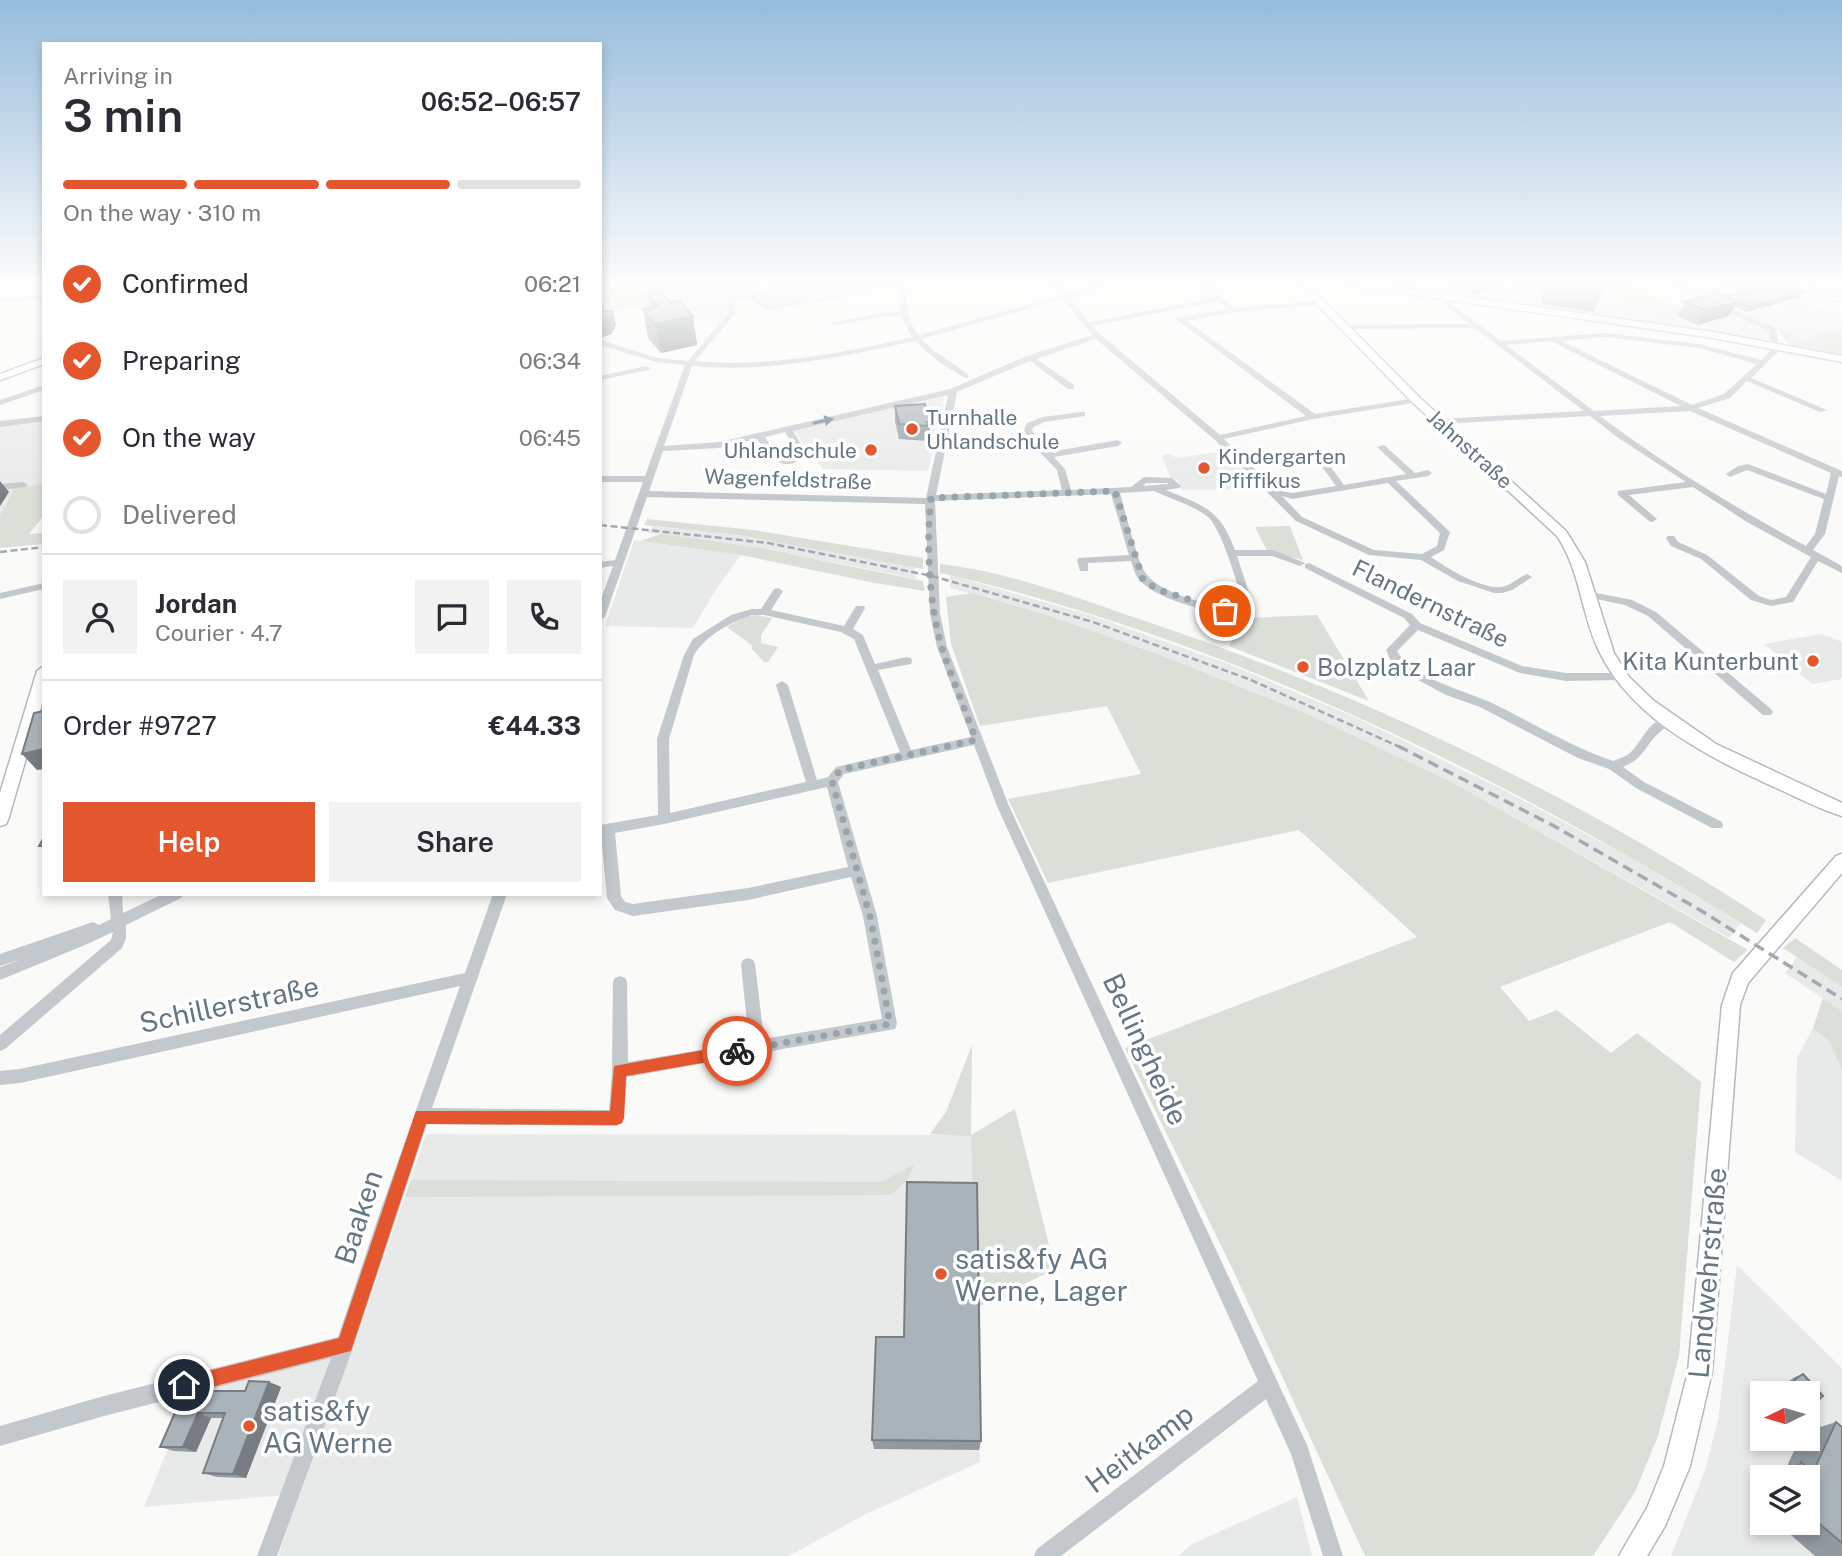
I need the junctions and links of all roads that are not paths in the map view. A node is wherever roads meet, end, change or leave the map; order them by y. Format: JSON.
{"nodes":[{"id":1,"x":635,"y":355,"type":"edge"},
{"id":2,"x":698,"y":355,"type":"edge"},
{"id":3,"x":825,"y":355,"type":"edge"},
{"id":4,"x":937,"y":355,"type":"edge"},
{"id":5,"x":1040,"y":355,"type":"edge"},
{"id":6,"x":1119,"y":355,"type":"edge"},
{"id":7,"x":1227,"y":355,"type":"edge"},
{"id":8,"x":1372,"y":355,"type":"edge"},
{"id":9,"x":1514,"y":355,"type":"edge"},
{"id":10,"x":1583,"y":355,"type":"edge"},
{"id":11,"x":1733,"y":355,"type":"edge"},
{"id":12,"x":1771,"y":355,"type":"edge"},
{"id":13,"x":1821,"y":355,"type":"edge"},
{"id":14,"x":1030,"y":358,"type":"junction"},
{"id":15,"x":1842,"y":359,"type":"edge"},
{"id":16,"x":42,"y":362,"type":"edge"},
{"id":17,"x":1762,"y":363,"type":"junction"},
{"id":18,"x":690,"y":364,"type":"junction"},
{"id":19,"x":646,"y":368,"type":"dead end"},
{"id":20,"x":965,"y":376,"type":"dead end"},
{"id":21,"x":0,"y":377,"type":"edge"},
{"id":22,"x":602,"y":378,"type":"edge"},
{"id":23,"x":1748,"y":379,"type":"junction"},
{"id":24,"x":1071,"y":387,"type":"dead end"},
{"id":25,"x":42,"y":388,"type":"edge"},
{"id":26,"x":953,"y":391,"type":"junction"},
{"id":27,"x":1416,"y":400,"type":"junction"},
{"id":28,"x":0,"y":403,"type":"edge"},
{"id":29,"x":1691,"y":408,"type":"junction"},
{"id":30,"x":1823,"y":410,"type":"dead end"},
{"id":31,"x":1082,"y":414,"type":"dead end"},
{"id":32,"x":1590,"y":414,"type":"junction"},
{"id":33,"x":1313,"y":417,"type":"junction"},
{"id":34,"x":42,"y":418,"type":"edge"},
{"id":35,"x":1440,"y":422,"type":"junction"},
{"id":36,"x":0,"y":424,"type":"edge"},
{"id":37,"x":788,"y":430,"type":"junction"},
{"id":38,"x":760,"y":436,"type":"junction"},
{"id":39,"x":1219,"y":438,"type":"junction"},
{"id":40,"x":1118,"y":443,"type":"dead end"},
{"id":41,"x":1381,"y":447,"type":"dead end"},
{"id":42,"x":660,"y":449,"type":"junction"},
{"id":43,"x":1048,"y":455,"type":"junction"},
{"id":44,"x":1319,"y":457,"type":"dead end"},
{"id":45,"x":1428,"y":473,"type":"dead end"},
{"id":46,"x":1839,"y":473,"type":"edge"},
{"id":47,"x":1730,"y":474,"type":"dead end"},
{"id":48,"x":1412,"y":475,"type":"junction"},
{"id":49,"x":602,"y":479,"type":"edge"},
{"id":50,"x":649,"y":479,"type":"junction"},
{"id":51,"x":1389,"y":479,"type":"junction"},
{"id":52,"x":1695,"y":484,"type":"junction"},
{"id":53,"x":23,"y":485,"type":"dead end"},
{"id":54,"x":0,"y":487,"type":"edge"},
{"id":55,"x":1341,"y":487,"type":"junction"},
{"id":56,"x":1157,"y":489,"type":"junction"},
{"id":57,"x":1134,"y":490,"type":"junction"},
{"id":58,"x":1115,"y":491,"type":"junction"},
{"id":59,"x":1273,"y":492,"type":"junction"},
{"id":60,"x":1067,"y":493,"type":"junction"},
{"id":61,"x":645,"y":494,"type":"junction"},
{"id":62,"x":1829,"y":498,"type":"junction"},
{"id":63,"x":930,"y":499,"type":"junction"},
{"id":64,"x":1652,"y":519,"type":"dead end"},
{"id":65,"x":1671,"y":538,"type":"dead end"},
{"id":66,"x":1231,"y":553,"type":"junction"},
{"id":67,"x":1811,"y":555,"type":"junction"},
{"id":68,"x":1424,"y":557,"type":"junction"},
{"id":69,"x":1135,"y":558,"type":"junction"},
{"id":70,"x":620,"y":562,"type":"junction"},
{"id":71,"x":602,"y":565,"type":"edge"},
{"id":72,"x":1084,"y":569,"type":"dead end"},
{"id":73,"x":1842,"y":570,"type":"edge"},
{"id":74,"x":1527,"y":577,"type":"dead end"},
{"id":75,"x":42,"y":586,"type":"edge"},
{"id":76,"x":778,"y":591,"type":"dead end"},
{"id":77,"x":1591,"y":595,"type":"junction"},
{"id":78,"x":0,"y":596,"type":"edge"},
{"id":79,"x":860,"y":608,"type":"dead end"},
{"id":80,"x":602,"y":612,"type":"edge"},
{"id":81,"x":764,"y":612,"type":"junction"},
{"id":82,"x":1416,"y":625,"type":"junction"},
{"id":83,"x":847,"y":630,"type":"junction"},
{"id":84,"x":907,"y":661,"type":"dead end"},
{"id":85,"x":872,"y":667,"type":"junction"},
{"id":86,"x":1620,"y":676,"type":"junction"},
{"id":87,"x":42,"y":678,"type":"edge"},
{"id":88,"x":782,"y":685,"type":"dead end"},
{"id":89,"x":1768,"y":712,"type":"dead end"},
{"id":90,"x":1667,"y":721,"type":"junction"},
{"id":91,"x":976,"y":740,"type":"junction"},
{"id":92,"x":907,"y":755,"type":"junction"},
{"id":93,"x":1613,"y":766,"type":"junction"},
{"id":94,"x":832,"y":781,"type":"junction"},
{"id":95,"x":813,"y":786,"type":"junction"},
{"id":96,"x":1842,"y":810,"type":"edge"},
{"id":97,"x":664,"y":819,"type":"junction"},
{"id":98,"x":0,"y":820,"type":"edge"},
{"id":99,"x":1717,"y":825,"type":"dead end"},
{"id":100,"x":604,"y":830,"type":"edge"},
{"id":101,"x":1842,"y":861,"type":"edge"},
{"id":102,"x":856,"y":871,"type":"junction"},
{"id":103,"x":115,"y":896,"type":"edge"},
{"id":104,"x":172,"y":896,"type":"edge"},
{"id":105,"x":499,"y":896,"type":"edge"},
{"id":106,"x":117,"y":921,"type":"junction"},
{"id":107,"x":0,"y":960,"type":"edge"},
{"id":108,"x":748,"y":964,"type":"dead end"},
{"id":109,"x":0,"y":974,"type":"edge"},
{"id":110,"x":469,"y":978,"type":"junction"},
{"id":111,"x":620,"y":982,"type":"dead end"},
{"id":112,"x":0,"y":1044,"type":"edge"},
{"id":113,"x":757,"y":1047,"type":"junction"},
{"id":114,"x":620,"y":1071,"type":"junction"},
{"id":115,"x":0,"y":1078,"type":"edge"},
{"id":116,"x":421,"y":1116,"type":"junction"},
{"id":117,"x":345,"y":1345,"type":"junction"},
{"id":118,"x":1269,"y":1385,"type":"junction"},
{"id":119,"x":0,"y":1436,"type":"edge"},
{"id":120,"x":267,"y":1556,"type":"edge"},
{"id":121,"x":1044,"y":1556,"type":"edge"},
{"id":122,"x":1333,"y":1556,"type":"edge"},
{"id":123,"x":1632,"y":1556,"type":"edge"}],
"edges":[{"from":1,"to":18,"type":"street"},
{"from":2,"to":18,"type":"street"},
{"from":3,"to":18,"type":"street"},
{"from":4,"to":20,"type":"street"},
{"from":5,"to":14,"type":"street"},
{"from":6,"to":39,"type":"street"},
{"from":7,"to":33,"type":"street"},
{"from":8,"to":27,"type":"street","name":"Jahnstraße"},
{"from":9,"to":32,"type":"street"},
{"from":10,"to":29,"type":"street"},
{"from":11,"to":17,"type":"street"},
{"from":12,"to":17,"type":"street"},
{"from":13,"to":15,"type":"street"},
{"from":14,"to":24,"type":"street"},
{"from":14,"to":26,"type":"street"},
{"from":16,"to":21,"type":"street"},
{"from":17,"to":23,"type":"street"},
{"from":18,"to":42,"type":"street"},
{"from":19,"to":22,"type":"street"},
{"from":23,"to":29,"type":"street"},
{"from":23,"to":30,"type":"street"},
{"from":25,"to":28,"type":"street"},
{"from":37,"to":26,"type":"street","one_way":true},
{"from":26,"to":63,"type":"street"},
{"from":27,"to":33,"type":"street"},
{"from":27,"to":35,"type":"street","name":"Jahnstraße"},
{"from":29,"to":32,"type":"street"},
{"from":29,"to":46,"type":"street"},
{"from":31,"to":43,"type":"street"},
{"from":32,"to":35,"type":"street"},
{"from":32,"to":52,"type":"street"},
{"from":33,"to":39,"type":"street"},
{"from":34,"to":36,"type":"street"},
{"from":35,"to":77,"type":"street","name":"Jahnstraße"},
{"from":37,"to":38,"type":"street"},
{"from":37,"to":38,"type":"street"},
{"from":38,"to":42,"type":"street"},
{"from":39,"to":59,"type":"street"},
{"from":40,"to":43,"type":"street"},
{"from":41,"to":48,"type":"street"},
{"from":42,"to":50,"type":"street"},
{"from":43,"to":60,"type":"street"},
{"from":44,"to":55,"type":"street"},
{"from":45,"to":48,"type":"street"},
{"from":46,"to":62,"type":"street"},
{"from":47,"to":62,"type":"street"},
{"from":48,"to":51,"type":"street"},
{"from":49,"to":50,"type":"street"},
{"from":50,"to":61,"type":"street"},
{"from":51,"to":55,"type":"street"},
{"from":51,"to":68,"type":"street"},
{"from":52,"to":64,"type":"street"},
{"from":52,"to":67,"type":"street"},
{"from":53,"to":54,"type":"street"},
{"from":55,"to":59,"type":"street"},
{"from":56,"to":57,"type":"street"},
{"from":56,"to":57,"type":"street"},
{"from":56,"to":66,"type":"street"},
{"from":57,"to":58,"type":"street"},
{"from":58,"to":60,"type":"street"},
{"from":58,"to":69,"type":"street"},
{"from":59,"to":68,"type":"street"},
{"from":60,"to":63,"type":"street"},
{"from":61,"to":63,"type":"street","name":"Wagenfeldstraße"},
{"from":61,"to":70,"type":"street"},
{"from":62,"to":67,"type":"street"},
{"from":63,"to":91,"type":"street","name":"Bellingheide"},
{"from":65,"to":67,"type":"street"},
{"from":66,"to":69,"type":"street"},
{"from":66,"to":82,"type":"street","name":"Flandernstraße"},
{"from":67,"to":73,"type":"street"},
{"from":68,"to":74,"type":"street"},
{"from":69,"to":72,"type":"street"},
{"from":70,"to":71,"type":"street"},
{"from":70,"to":80,"type":"street"},
{"from":75,"to":78,"type":"street"},
{"from":76,"to":81,"type":"street"},
{"from":77,"to":86,"type":"street","name":"Jahnstraße"},
{"from":77,"to":89,"type":"street"},
{"from":79,"to":83,"type":"street"},
{"from":81,"to":83,"type":"street"},
{"from":81,"to":97,"type":"street"},
{"from":82,"to":86,"type":"street","name":"Flandernstraße"},
{"from":82,"to":93,"type":"street"},
{"from":83,"to":85,"type":"street"},
{"from":84,"to":85,"type":"street"},
{"from":85,"to":92,"type":"street"},
{"from":86,"to":90,"type":"street","name":"Jahnstraße"},
{"from":87,"to":98,"type":"street"},
{"from":88,"to":95,"type":"street"},
{"from":90,"to":93,"type":"street"},
{"from":90,"to":96,"type":"street","name":"Jahnstraße"},
{"from":91,"to":92,"type":"street"},
{"from":91,"to":118,"type":"street","name":"Bellingheide"},
{"from":92,"to":94,"type":"street"},
{"from":93,"to":99,"type":"street"},
{"from":94,"to":95,"type":"street"},
{"from":94,"to":102,"type":"street"},
{"from":95,"to":97,"type":"street"},
{"from":97,"to":100,"type":"street"},
{"from":100,"to":102,"type":"street"},
{"from":101,"to":123,"type":"street","name":"Landwehrstraße"},
{"from":102,"to":113,"type":"street"},
{"from":103,"to":106,"type":"street"},
{"from":104,"to":106,"type":"street"},
{"from":105,"to":110,"type":"street","name":"Baaken"},
{"from":106,"to":107,"type":"street"},
{"from":106,"to":109,"type":"street"},
{"from":106,"to":112,"type":"street"},
{"from":108,"to":113,"type":"street"},
{"from":110,"to":115,"type":"street","name":"Schillerstraße"},
{"from":110,"to":116,"type":"street","name":"Baaken"},
{"from":111,"to":114,"type":"street"},
{"from":113,"to":114,"type":"street"},
{"from":114,"to":116,"type":"street"},
{"from":116,"to":117,"type":"street","name":"Baaken"},
{"from":117,"to":119,"type":"street"},
{"from":117,"to":120,"type":"street","name":"Baaken"},
{"from":118,"to":121,"type":"street","name":"Heitkamp"},
{"from":118,"to":122,"type":"street","name":"Bellingheide"}]}
